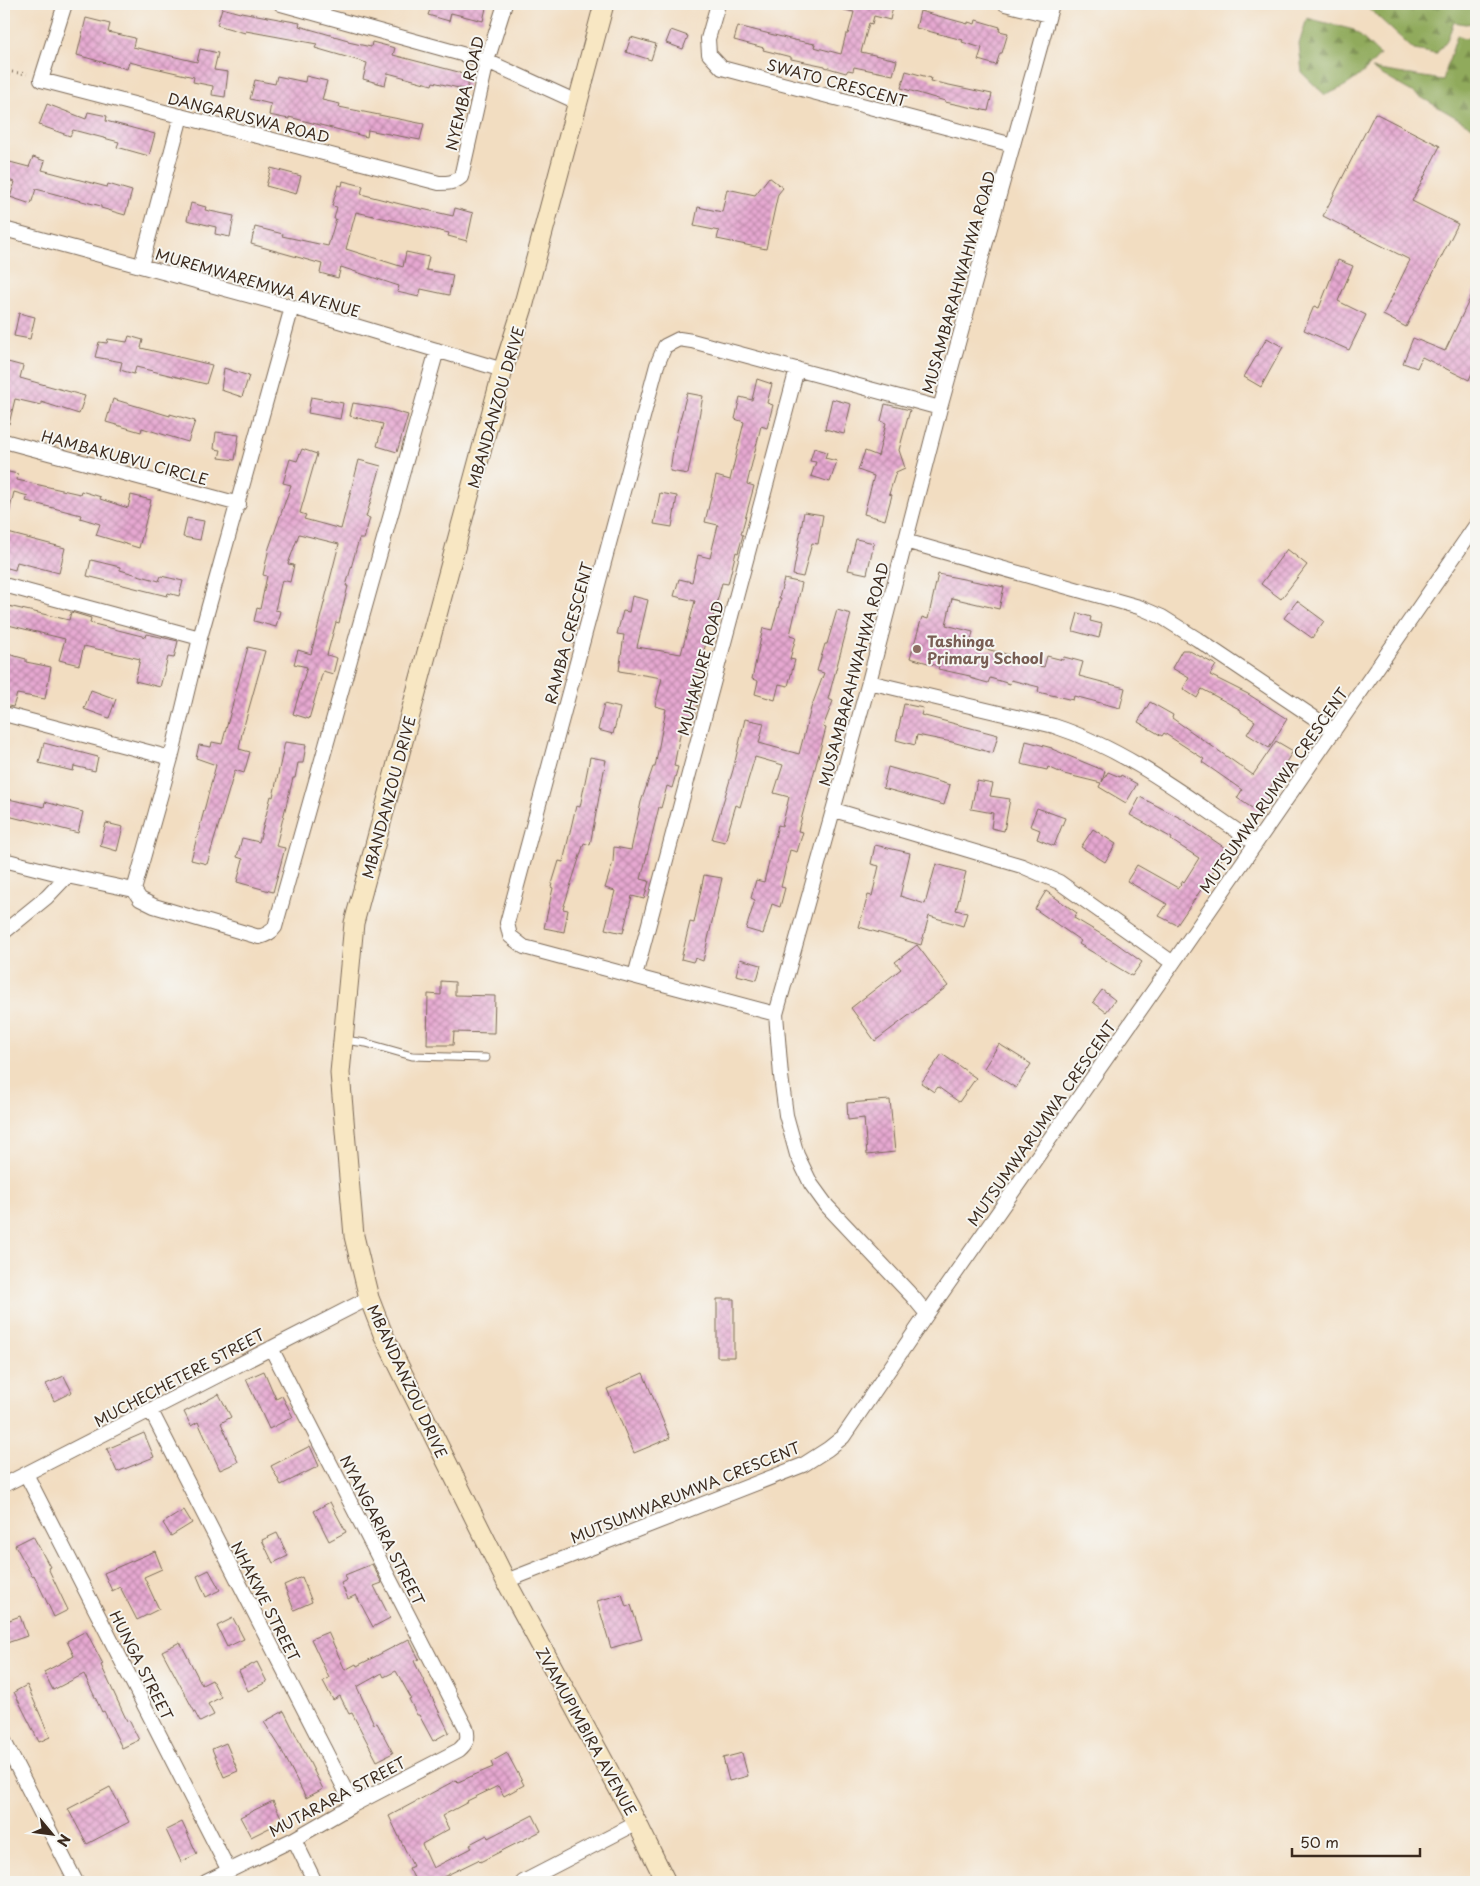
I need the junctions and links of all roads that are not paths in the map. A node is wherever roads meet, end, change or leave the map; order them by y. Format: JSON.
{"nodes":[{"id":1,"x":66,"y":4,"type":"edge"},
{"id":2,"x":281,"y":4,"type":"edge"},
{"id":3,"x":505,"y":4,"type":"edge"},
{"id":4,"x":604,"y":4,"type":"edge"},
{"id":5,"x":718,"y":4,"type":"edge"},
{"id":6,"x":1005,"y":4,"type":"edge"},
{"id":7,"x":1051,"y":10,"type":"edge"},
{"id":8,"x":487,"y":61,"type":"junction"},
{"id":9,"x":577,"y":102,"type":"junction"},
{"id":10,"x":181,"y":116,"type":"junction"},
{"id":11,"x":1013,"y":145,"type":"junction"},
{"id":12,"x":448,"y":184,"type":"joint"},
{"id":13,"x":4,"y":229,"type":"edge"},
{"id":14,"x":141,"y":266,"type":"junction"},
{"id":15,"x":292,"y":308,"type":"junction"},
{"id":16,"x":436,"y":350,"type":"junction"},
{"id":17,"x":797,"y":369,"type":"junction"},
{"id":18,"x":503,"y":370,"type":"junction"},
{"id":19,"x":940,"y":408,"type":"junction"},
{"id":20,"x":4,"y":441,"type":"edge"},
{"id":21,"x":239,"y":504,"type":"junction"},
{"id":22,"x":1476,"y":525,"type":"edge"},
{"id":23,"x":905,"y":541,"type":"junction"},
{"id":24,"x":4,"y":585,"type":"edge"},
{"id":25,"x":200,"y":638,"type":"junction"},
{"id":26,"x":869,"y":682,"type":"junction"},
{"id":27,"x":4,"y":714,"type":"edge"},
{"id":28,"x":1334,"y":731,"type":"junction"},
{"id":29,"x":171,"y":758,"type":"junction"},
{"id":30,"x":834,"y":810,"type":"junction"},
{"id":31,"x":1255,"y":843,"type":"junction"},
{"id":32,"x":4,"y":860,"type":"edge"},
{"id":33,"x":67,"y":876,"type":"junction"},
{"id":34,"x":134,"y":890,"type":"junction"},
{"id":35,"x":4,"y":932,"type":"edge"},
{"id":36,"x":1173,"y":963,"type":"junction"},
{"id":37,"x":635,"y":976,"type":"junction"},
{"id":38,"x":776,"y":1014,"type":"junction"},
{"id":39,"x":343,"y":1040,"type":"junction"},
{"id":40,"x":486,"y":1058,"type":"dead end"},
{"id":41,"x":369,"y":1298,"type":"junction"},
{"id":42,"x":927,"y":1314,"type":"junction"},
{"id":43,"x":271,"y":1348,"type":"junction"},
{"id":44,"x":151,"y":1411,"type":"junction"},
{"id":45,"x":26,"y":1474,"type":"junction"},
{"id":46,"x":4,"y":1485,"type":"edge"},
{"id":47,"x":506,"y":1581,"type":"junction"},
{"id":48,"x":466,"y":1728,"type":"joint"},
{"id":49,"x":4,"y":1741,"type":"edge"},
{"id":50,"x":353,"y":1805,"type":"junction"},
{"id":51,"x":637,"y":1823,"type":"junction"},
{"id":52,"x":294,"y":1839,"type":"junction"},
{"id":53,"x":229,"y":1871,"type":"junction"},
{"id":54,"x":76,"y":1882,"type":"edge"},
{"id":55,"x":206,"y":1882,"type":"edge"},
{"id":56,"x":315,"y":1882,"type":"edge"},
{"id":57,"x":523,"y":1882,"type":"edge"},
{"id":58,"x":666,"y":1882,"type":"edge"}],
"edges":[{"from":1,"to":10,"type":"street","name":"DANGARUSWA ROAD"},
{"from":2,"to":8,"type":"street"},
{"from":3,"to":8,"type":"street","name":"NYEMBA ROAD"},
{"from":4,"to":9,"type":"street","name":"MBANDANZOU DRIVE"},
{"from":5,"to":11,"type":"street","name":"SWATO CRESCENT"},
{"from":6,"to":7,"type":"street"},
{"from":7,"to":11,"type":"street","name":"MUSAMBARAHWAHWA ROAD"},
{"from":8,"to":9,"type":"street"},
{"from":8,"to":12,"type":"street","name":"NYEMBA ROAD"},
{"from":9,"to":18,"type":"street","name":"MBANDANZOU DRIVE"},
{"from":10,"to":12,"type":"street","name":"DANGARUSWA ROAD"},
{"from":10,"to":14,"type":"street"},
{"from":11,"to":19,"type":"street","name":"MUSAMBARAHWAHWA ROAD"},
{"from":13,"to":14,"type":"street","name":"MUREMWAREMWA AVENUE"},
{"from":14,"to":15,"type":"street","name":"MUREMWAREMWA AVENUE"},
{"from":15,"to":16,"type":"street","name":"MUREMWAREMWA AVENUE"},
{"from":15,"to":21,"type":"street"},
{"from":16,"to":18,"type":"street","name":"MUREMWAREMWA AVENUE"},
{"from":16,"to":34,"type":"street"},
{"from":17,"to":19,"type":"street","name":"RAMBA CRESCENT"},
{"from":17,"to":37,"type":"street","name":"MUHAKURE ROAD"},
{"from":17,"to":37,"type":"street","name":"RAMBA CRESCENT"},
{"from":18,"to":39,"type":"street","name":"MBANDANZOU DRIVE"},
{"from":19,"to":23,"type":"street","name":"MUSAMBARAHWAHWA ROAD"},
{"from":20,"to":21,"type":"street","name":"HAMBAKUBVU CIRCLE"},
{"from":21,"to":25,"type":"street"},
{"from":22,"to":28,"type":"street","name":"MUTSUMWARUMWA CRESCENT"},
{"from":23,"to":26,"type":"street","name":"MUSAMBARAHWAHWA ROAD"},
{"from":23,"to":28,"type":"street"},
{"from":24,"to":25,"type":"street"},
{"from":25,"to":29,"type":"street"},
{"from":26,"to":30,"type":"street","name":"MUSAMBARAHWAHWA ROAD"},
{"from":26,"to":31,"type":"street"},
{"from":27,"to":29,"type":"street"},
{"from":28,"to":31,"type":"street","name":"MUTSUMWARUMWA CRESCENT"},
{"from":29,"to":34,"type":"street"},
{"from":30,"to":36,"type":"street"},
{"from":30,"to":38,"type":"street","name":"MUSAMBARAHWAHWA ROAD"},
{"from":31,"to":36,"type":"street","name":"MUTSUMWARUMWA CRESCENT"},
{"from":32,"to":33,"type":"street"},
{"from":33,"to":34,"type":"street"},
{"from":33,"to":35,"type":"street"},
{"from":36,"to":42,"type":"street","name":"MUTSUMWARUMWA CRESCENT"},
{"from":37,"to":38,"type":"street","name":"RAMBA CRESCENT"},
{"from":38,"to":42,"type":"street","name":"MUSAMBARAHWAHWA ROAD"},
{"from":39,"to":40,"type":"lane"},
{"from":39,"to":41,"type":"street","name":"MBANDANZOU DRIVE"},
{"from":41,"to":43,"type":"street","name":"MUCHECHETERE STREET"},
{"from":41,"to":47,"type":"street","name":"MBANDANZOU DRIVE"},
{"from":42,"to":47,"type":"street","name":"MUTSUMWARUMWA CRESCENT"},
{"from":43,"to":44,"type":"street","name":"MUCHECHETERE STREET"},
{"from":43,"to":48,"type":"street","name":"NYANGARIRA STREET"},
{"from":44,"to":45,"type":"street","name":"MUCHECHETERE STREET"},
{"from":44,"to":50,"type":"street","name":"NHAKWE STREET"},
{"from":45,"to":46,"type":"street","name":"MUCHECHETERE STREET"},
{"from":45,"to":53,"type":"street","name":"HUNGA STREET"},
{"from":47,"to":51,"type":"street","name":"ZVAMUPIMBIRA AVENUE"},
{"from":48,"to":50,"type":"street","name":"MUTARARA STREET"},
{"from":49,"to":54,"type":"street"},
{"from":50,"to":52,"type":"street","name":"MUTARARA STREET"},
{"from":51,"to":57,"type":"street"},
{"from":51,"to":58,"type":"street","name":"ZVAMUPIMBIRA AVENUE"},
{"from":52,"to":53,"type":"street","name":"MUTARARA STREET"},
{"from":52,"to":56,"type":"street"},
{"from":53,"to":55,"type":"street","name":"MUTARARA STREET"}]}
